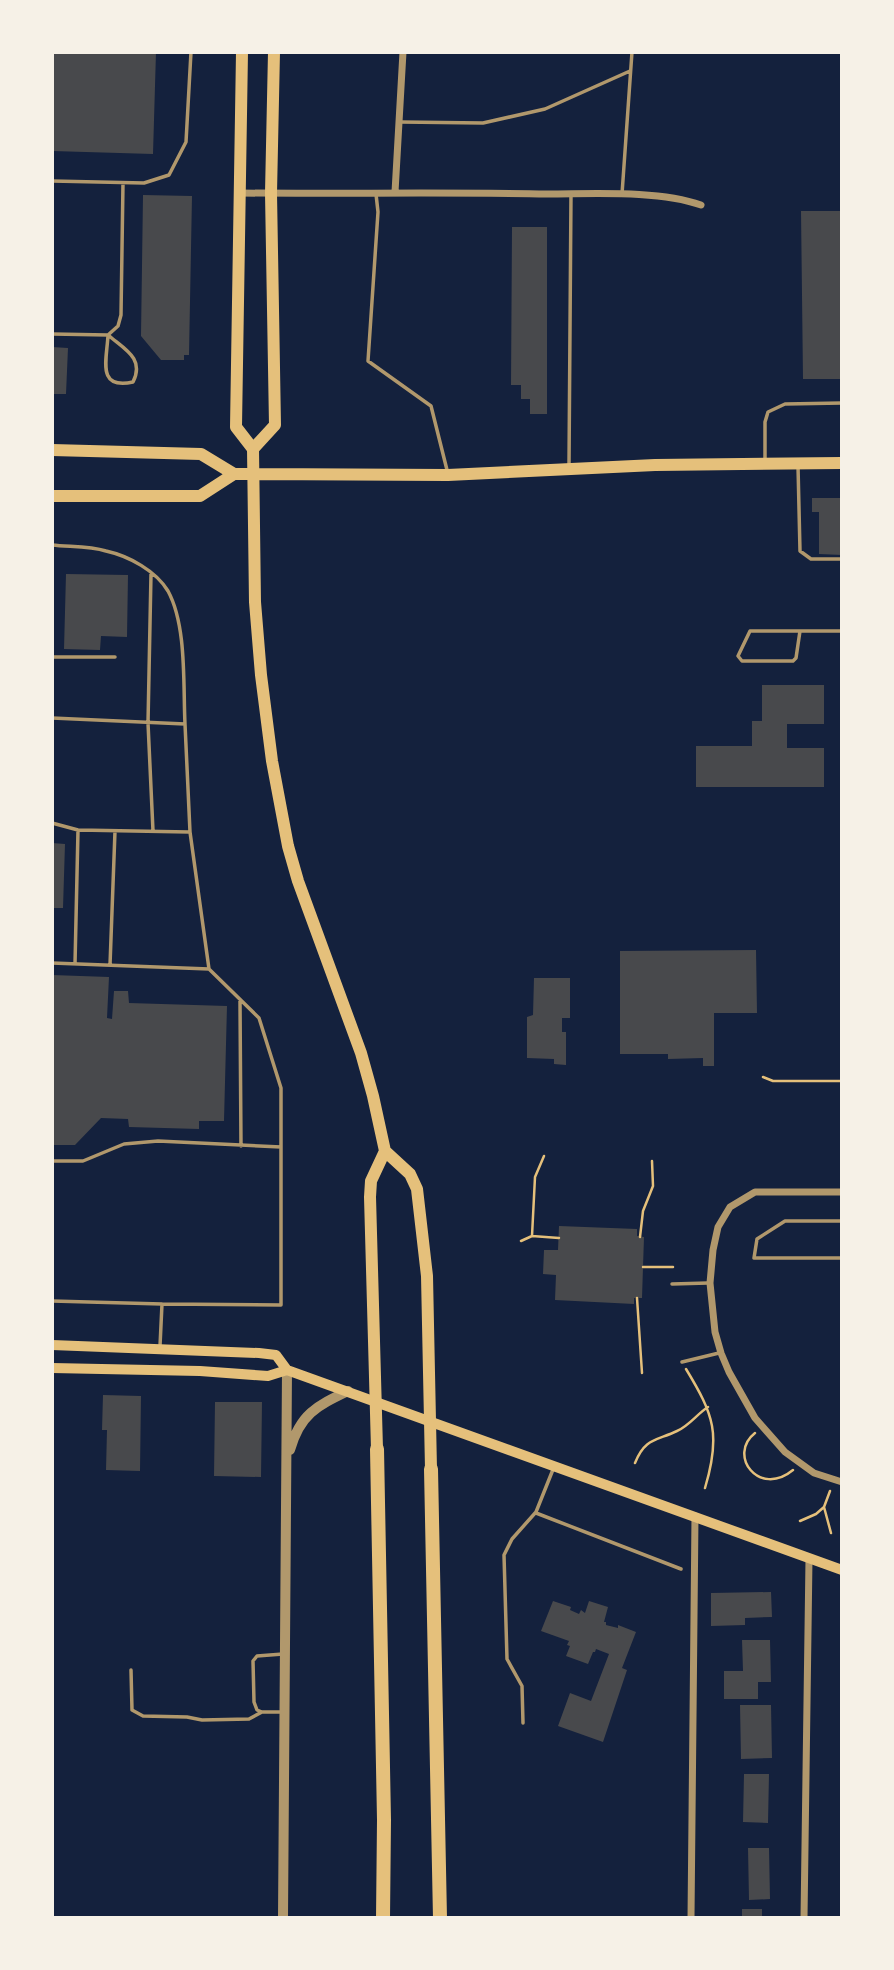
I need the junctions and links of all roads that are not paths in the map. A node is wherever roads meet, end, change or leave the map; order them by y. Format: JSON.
{"nodes":[{"id":1,"x":191,"y":52,"type":"edge"},
{"id":2,"x":242,"y":52,"type":"edge"},
{"id":3,"x":274,"y":52,"type":"edge"},
{"id":4,"x":403,"y":52,"type":"edge"},
{"id":5,"x":632,"y":52,"type":"edge"},
{"id":6,"x":630,"y":71,"type":"junction"},
{"id":7,"x":399,"y":122,"type":"junction"},
{"id":8,"x":52,"y":181,"type":"edge"},
{"id":9,"x":123,"y":183,"type":"junction"},
{"id":10,"x":376,"y":192,"type":"junction"},
{"id":11,"x":395,"y":192,"type":"junction"},
{"id":12,"x":238,"y":193,"type":"junction"},
{"id":13,"x":271,"y":193,"type":"junction"},
{"id":14,"x":571,"y":194,"type":"junction"},
{"id":15,"x":622,"y":195,"type":"junction"},
{"id":16,"x":701,"y":205,"type":"dead end"},
{"id":17,"x":52,"y":334,"type":"edge"},
{"id":18,"x":108,"y":335,"type":"junction"},
{"id":19,"x":842,"y":403,"type":"edge"},
{"id":20,"x":253,"y":449,"type":"junction"},
{"id":21,"x":52,"y":450,"type":"edge"},
{"id":22,"x":842,"y":463,"type":"edge"},
{"id":23,"x":765,"y":464,"type":"junction"},
{"id":24,"x":798,"y":464,"type":"junction"},
{"id":25,"x":569,"y":469,"type":"junction"},
{"id":26,"x":234,"y":474,"type":"junction"},
{"id":27,"x":253,"y":474,"type":"junction"},
{"id":28,"x":448,"y":475,"type":"junction"},
{"id":29,"x":52,"y":496,"type":"edge"},
{"id":30,"x":52,"y":545,"type":"edge"},
{"id":31,"x":842,"y":559,"type":"edge"},
{"id":32,"x":151,"y":572,"type":"junction"},
{"id":33,"x":800,"y":631,"type":"junction"},
{"id":34,"x":842,"y":631,"type":"edge"},
{"id":35,"x":52,"y":657,"type":"edge"},
{"id":36,"x":115,"y":657,"type":"dead end"},
{"id":37,"x":842,"y":660,"type":"edge"},
{"id":38,"x":52,"y":718,"type":"edge"},
{"id":39,"x":842,"y":718,"type":"edge"},
{"id":40,"x":148,"y":723,"type":"junction"},
{"id":41,"x":185,"y":724,"type":"junction"},
{"id":42,"x":52,"y":822,"type":"edge"},
{"id":43,"x":78,"y":830,"type":"junction"},
{"id":44,"x":115,"y":831,"type":"junction"},
{"id":45,"x":153,"y":831,"type":"junction"},
{"id":46,"x":190,"y":832,"type":"junction"},
{"id":47,"x":52,"y":963,"type":"edge"},
{"id":48,"x":75,"y":964,"type":"junction"},
{"id":49,"x":110,"y":965,"type":"junction"},
{"id":50,"x":209,"y":968,"type":"junction"},
{"id":51,"x":240,"y":999,"type":"junction"},
{"id":52,"x":242,"y":1146,"type":"junction"},
{"id":53,"x":281,"y":1147,"type":"junction"},
{"id":54,"x":385,"y":1151,"type":"junction"},
{"id":55,"x":52,"y":1161,"type":"edge"},
{"id":56,"x":842,"y":1192,"type":"edge"},
{"id":57,"x":842,"y":1221,"type":"edge"},
{"id":58,"x":842,"y":1258,"type":"edge"},
{"id":59,"x":710,"y":1283,"type":"junction"},
{"id":60,"x":672,"y":1284,"type":"dead end"},
{"id":61,"x":52,"y":1301,"type":"edge"},
{"id":62,"x":162,"y":1304,"type":"junction"},
{"id":63,"x":52,"y":1345,"type":"edge"},
{"id":64,"x":160,"y":1349,"type":"junction"},
{"id":65,"x":721,"y":1353,"type":"junction"},
{"id":66,"x":682,"y":1362,"type":"road end"},
{"id":67,"x":52,"y":1368,"type":"edge"},
{"id":68,"x":287,"y":1370,"type":"junction"},
{"id":69,"x":348,"y":1391,"type":"junction"},
{"id":70,"x":377,"y":1449,"type":"joint"},
{"id":71,"x":286,"y":1464,"type":"junction"},
{"id":72,"x":555,"y":1465,"type":"junction"},
{"id":73,"x":431,"y":1469,"type":"joint"},
{"id":74,"x":842,"y":1482,"type":"edge"},
{"id":75,"x":536,"y":1513,"type":"junction"},
{"id":76,"x":695,"y":1516,"type":"junction"},
{"id":77,"x":809,"y":1559,"type":"junction"},
{"id":78,"x":681,"y":1569,"type":"dead end"},
{"id":79,"x":842,"y":1570,"type":"edge"},
{"id":80,"x":285,"y":1654,"type":"junction"},
{"id":81,"x":131,"y":1670,"type":"dead end"},
{"id":82,"x":262,"y":1712,"type":"junction"},
{"id":83,"x":284,"y":1712,"type":"junction"},
{"id":84,"x":523,"y":1723,"type":"dead end"},
{"id":85,"x":283,"y":1917,"type":"edge"},
{"id":86,"x":383,"y":1917,"type":"edge"},
{"id":87,"x":440,"y":1917,"type":"edge"},
{"id":88,"x":691,"y":1917,"type":"edge"},
{"id":89,"x":804,"y":1917,"type":"edge"}],
"edges":[{"from":1,"to":9,"type":"lane"},
{"from":2,"to":12,"type":"highway"},
{"from":3,"to":13,"type":"highway"},
{"from":4,"to":7,"type":"street"},
{"from":5,"to":6,"type":"lane"},
{"from":6,"to":7,"type":"lane"},
{"from":6,"to":15,"type":"lane"},
{"from":7,"to":11,"type":"street"},
{"from":8,"to":9,"type":"lane"},
{"from":9,"to":18,"type":"lane"},
{"from":10,"to":11,"type":"street"},
{"from":10,"to":13,"type":"street"},
{"from":10,"to":28,"type":"lane"},
{"from":11,"to":14,"type":"street"},
{"from":12,"to":13,"type":"street"},
{"from":12,"to":20,"type":"highway"},
{"from":13,"to":20,"type":"highway"},
{"from":14,"to":15,"type":"street"},
{"from":14,"to":25,"type":"lane"},
{"from":15,"to":16,"type":"street"},
{"from":17,"to":18,"type":"lane"},
{"from":18,"to":18,"type":"lane"},
{"from":19,"to":23,"type":"lane"},
{"from":20,"to":27,"type":"highway"},
{"from":21,"to":26,"type":"highway"},
{"from":22,"to":24,"type":"highway"},
{"from":23,"to":24,"type":"highway"},
{"from":23,"to":25,"type":"highway"},
{"from":24,"to":31,"type":"lane"},
{"from":25,"to":28,"type":"highway"},
{"from":26,"to":27,"type":"highway"},
{"from":26,"to":29,"type":"highway"},
{"from":27,"to":28,"type":"highway"},
{"from":27,"to":54,"type":"highway"},
{"from":30,"to":32,"type":"lane"},
{"from":32,"to":40,"type":"lane"},
{"from":32,"to":41,"type":"lane"},
{"from":33,"to":33,"type":"lane"},
{"from":33,"to":34,"type":"lane"},
{"from":35,"to":36,"type":"lane"},
{"from":37,"to":39,"type":"lane"},
{"from":38,"to":40,"type":"lane"},
{"from":40,"to":41,"type":"lane"},
{"from":40,"to":45,"type":"lane"},
{"from":41,"to":46,"type":"lane"},
{"from":42,"to":43,"type":"lane"},
{"from":43,"to":44,"type":"lane"},
{"from":43,"to":48,"type":"lane"},
{"from":44,"to":45,"type":"lane"},
{"from":44,"to":49,"type":"lane"},
{"from":45,"to":46,"type":"lane"},
{"from":46,"to":50,"type":"lane"},
{"from":47,"to":48,"type":"lane"},
{"from":48,"to":49,"type":"lane"},
{"from":49,"to":50,"type":"lane"},
{"from":50,"to":51,"type":"lane"},
{"from":51,"to":52,"type":"lane"},
{"from":51,"to":53,"type":"lane"},
{"from":52,"to":53,"type":"lane"},
{"from":52,"to":55,"type":"lane"},
{"from":53,"to":62,"type":"lane"},
{"from":54,"to":70,"type":"highway"},
{"from":54,"to":73,"type":"highway"},
{"from":56,"to":59,"type":"street"},
{"from":57,"to":58,"type":"lane"},
{"from":59,"to":60,"type":"lane"},
{"from":59,"to":65,"type":"street"},
{"from":61,"to":62,"type":"lane"},
{"from":62,"to":64,"type":"lane"},
{"from":63,"to":64,"type":"main road"},
{"from":64,"to":68,"type":"main road"},
{"from":65,"to":66,"type":"lane"},
{"from":65,"to":74,"type":"street"},
{"from":67,"to":68,"type":"main road"},
{"from":68,"to":69,"type":"main road"},
{"from":68,"to":71,"type":"street"},
{"from":69,"to":71,"type":"street"},
{"from":69,"to":72,"type":"main road"},
{"from":70,"to":86,"type":"highway"},
{"from":71,"to":80,"type":"street"},
{"from":72,"to":75,"type":"lane"},
{"from":72,"to":76,"type":"main road"},
{"from":73,"to":87,"type":"highway"},
{"from":75,"to":78,"type":"lane"},
{"from":75,"to":84,"type":"lane"},
{"from":76,"to":77,"type":"main road"},
{"from":76,"to":88,"type":"street"},
{"from":77,"to":79,"type":"main road"},
{"from":77,"to":89,"type":"street"},
{"from":80,"to":82,"type":"lane"},
{"from":80,"to":83,"type":"street"},
{"from":81,"to":82,"type":"lane"},
{"from":82,"to":83,"type":"lane"},
{"from":83,"to":85,"type":"street"}]}
